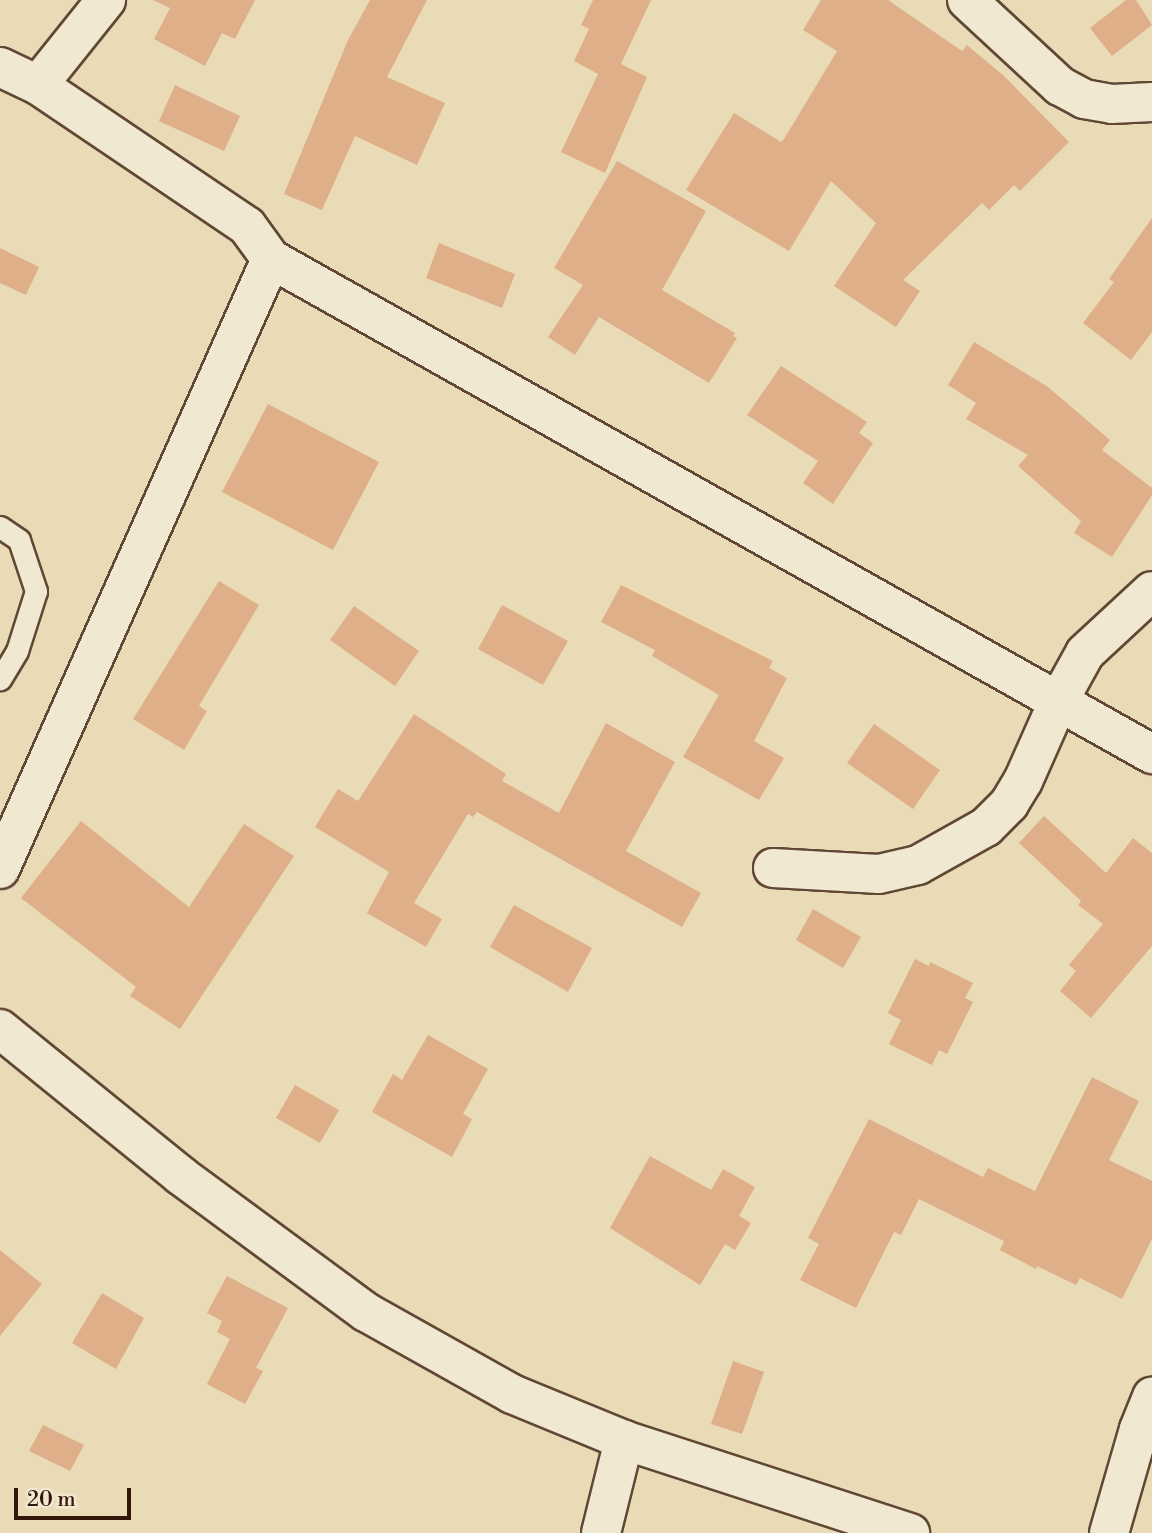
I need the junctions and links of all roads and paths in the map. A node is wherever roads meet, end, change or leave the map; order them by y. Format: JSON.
{"nodes":[{"id":1,"x":106,"y":0,"type":"edge"},
{"id":2,"x":967,"y":0,"type":"edge"},
{"id":3,"x":0,"y":67,"type":"edge"},
{"id":4,"x":38,"y":85,"type":"junction"},
{"id":5,"x":1152,"y":102,"type":"edge"},
{"id":6,"x":271,"y":259,"type":"junction"},
{"id":7,"x":0,"y":527,"type":"edge"},
{"id":8,"x":1152,"y":591,"type":"edge"},
{"id":9,"x":0,"y":679,"type":"edge"},
{"id":10,"x":1058,"y":702,"type":"junction"},
{"id":11,"x":1152,"y":754,"type":"edge"},
{"id":12,"x":773,"y":868,"type":"dead end"},
{"id":13,"x":0,"y":870,"type":"edge"},
{"id":14,"x":1,"y":1031,"type":"edge"},
{"id":15,"x":1152,"y":1396,"type":"edge"},
{"id":16,"x":624,"y":1440,"type":"junction"},
{"id":17,"x":601,"y":1533,"type":"edge"},
{"id":18,"x":910,"y":1533,"type":"edge"},
{"id":19,"x":1109,"y":1533,"type":"edge"}],
"edges":[{"from":1,"to":4,"type":"street"},
{"from":2,"to":5,"type":"street"},
{"from":3,"to":4,"type":"street"},
{"from":4,"to":6,"type":"street"},
{"from":6,"to":10,"type":"street"},
{"from":6,"to":13,"type":"street"},
{"from":7,"to":9,"type":"lane"},
{"from":8,"to":10,"type":"street"},
{"from":10,"to":11,"type":"street"},
{"from":10,"to":12,"type":"street"},
{"from":14,"to":16,"type":"street"},
{"from":15,"to":19,"type":"street"},
{"from":16,"to":17,"type":"street"},
{"from":16,"to":18,"type":"street"}]}
